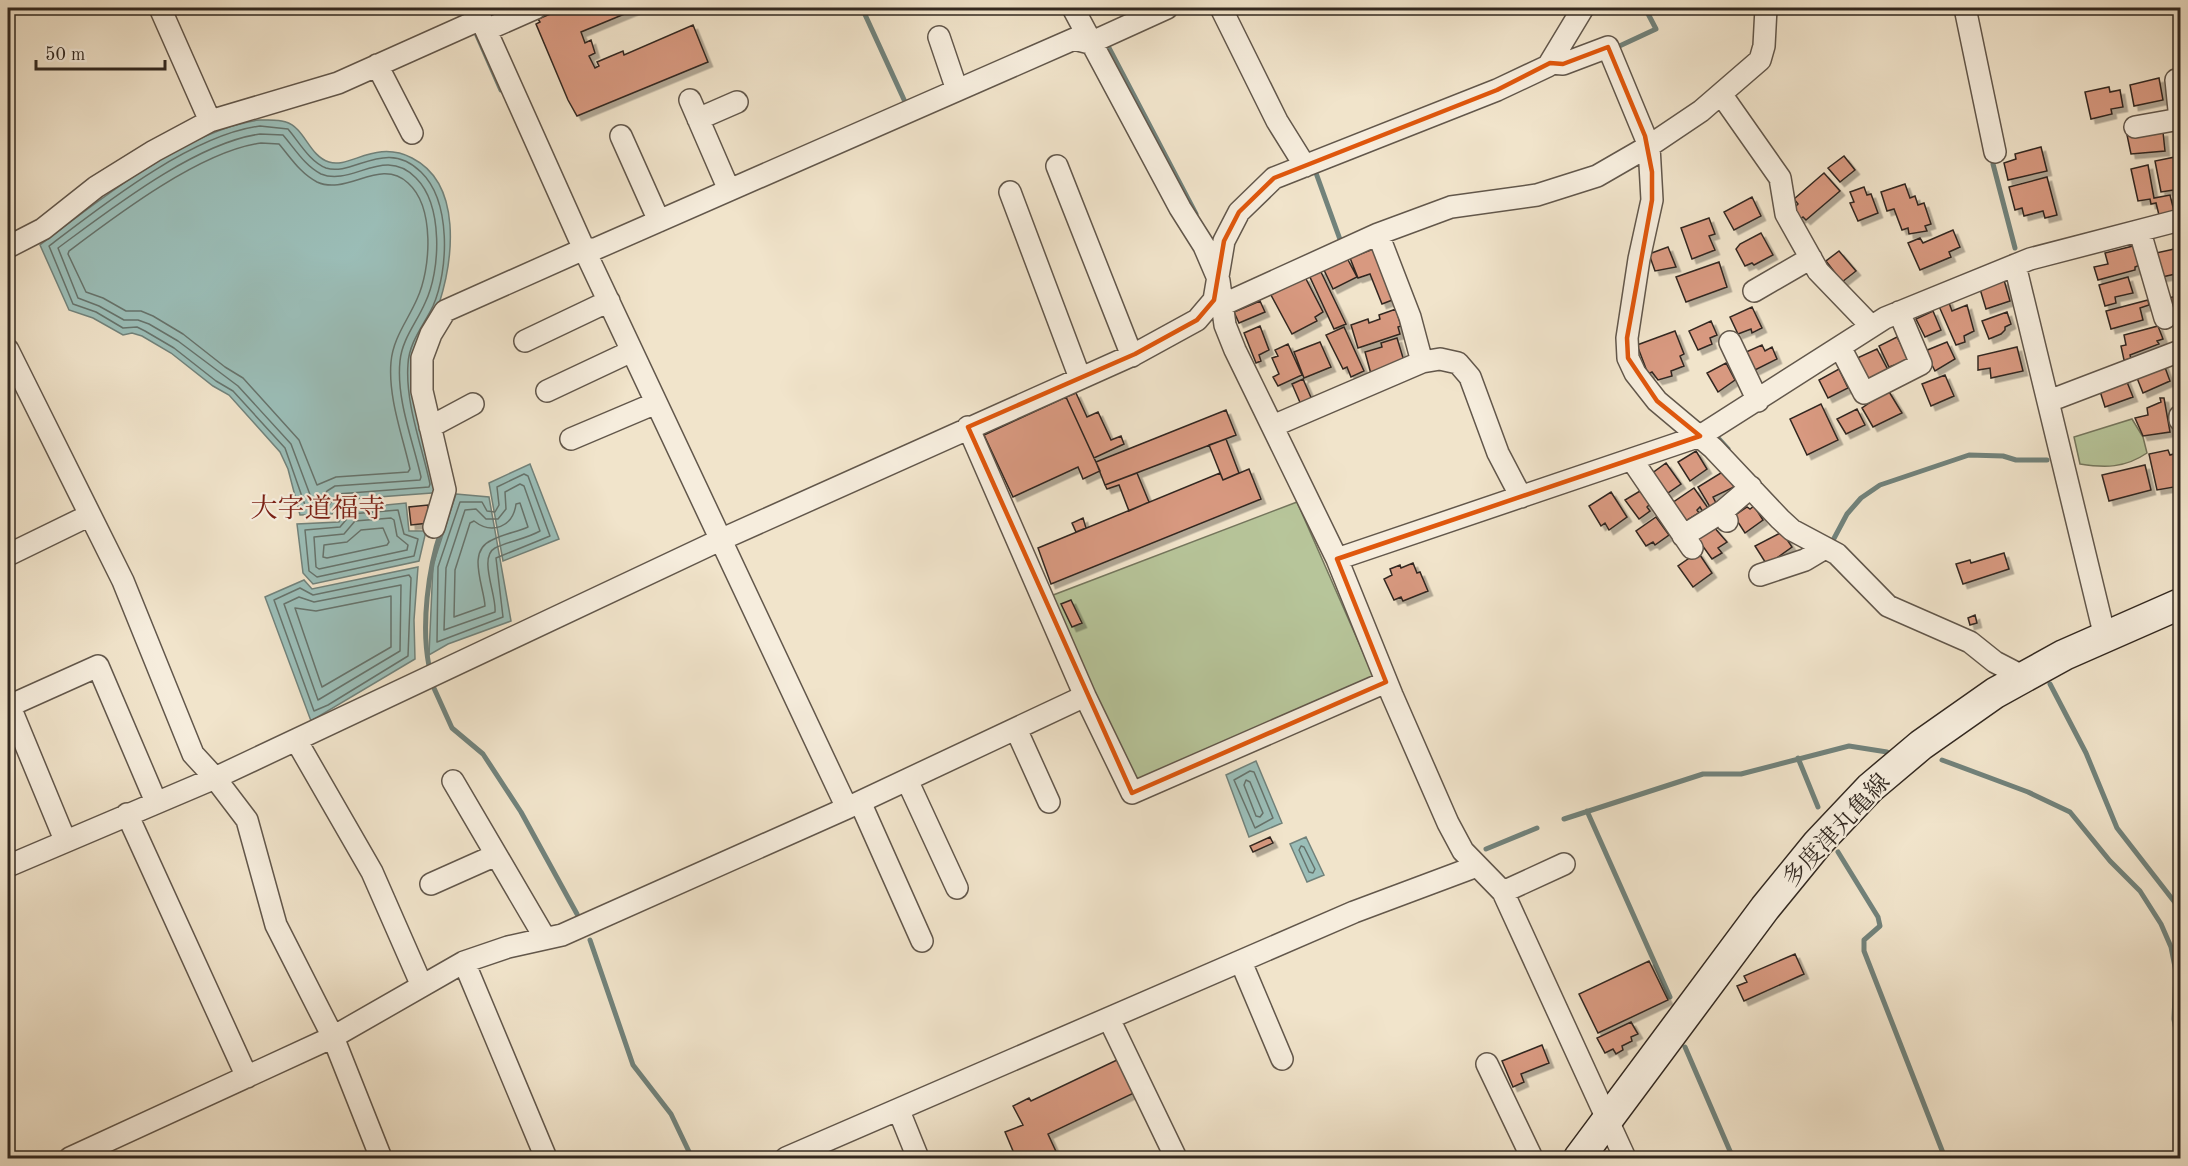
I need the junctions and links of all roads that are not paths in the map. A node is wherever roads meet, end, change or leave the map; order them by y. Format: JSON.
{"nodes":[{"id":1,"x":160,"y":8,"type":"edge"},
{"id":2,"x":536,"y":8,"type":"edge"},
{"id":3,"x":1073,"y":8,"type":"edge"},
{"id":4,"x":1167,"y":8,"type":"edge"},
{"id":5,"x":1221,"y":8,"type":"edge"},
{"id":6,"x":1583,"y":8,"type":"edge"},
{"id":7,"x":1766,"y":8,"type":"edge"},
{"id":8,"x":1965,"y":8,"type":"edge"},
{"id":9,"x":481,"y":19,"type":"edge"},
{"id":10,"x":939,"y":37,"type":"dead end"},
{"id":11,"x":1090,"y":43,"type":"junction"},
{"id":12,"x":1550,"y":63,"type":"junction"},
{"id":13,"x":377,"y":65,"type":"junction"},
{"id":14,"x":2176,"y":80,"type":"dead end"},
{"id":15,"x":955,"y":85,"type":"junction"},
{"id":16,"x":1721,"y":94,"type":"junction"},
{"id":17,"x":737,"y":102,"type":"dead end"},
{"id":18,"x":2180,"y":119,"type":"edge"},
{"id":19,"x":210,"y":121,"type":"junction"},
{"id":20,"x":2135,"y":127,"type":"dead end"},
{"id":21,"x":412,"y":133,"type":"dead end"},
{"id":22,"x":621,"y":136,"type":"dead end"},
{"id":23,"x":1649,"y":146,"type":"junction"},
{"id":24,"x":1995,"y":152,"type":"dead end"},
{"id":25,"x":1057,"y":166,"type":"dead end"},
{"id":26,"x":1305,"y":166,"type":"junction"},
{"id":27,"x":727,"y":185,"type":"junction"},
{"id":28,"x":1010,"y":192,"type":"dead end"},
{"id":29,"x":2181,"y":220,"type":"edge"},
{"id":30,"x":659,"y":221,"type":"junction"},
{"id":31,"x":2140,"y":231,"type":"junction"},
{"id":32,"x":1378,"y":234,"type":"junction"},
{"id":33,"x":8,"y":247,"type":"edge"},
{"id":34,"x":584,"y":249,"type":"junction"},
{"id":35,"x":1811,"y":258,"type":"junction"},
{"id":36,"x":2015,"y":265,"type":"junction"},
{"id":37,"x":1219,"y":281,"type":"junction"},
{"id":38,"x":1754,"y":291,"type":"dead end"},
{"id":39,"x":609,"y":301,"type":"junction"},
{"id":40,"x":1222,"y":305,"type":"junction"},
{"id":41,"x":1899,"y":312,"type":"junction"},
{"id":42,"x":2165,"y":318,"type":"dead end"},
{"id":43,"x":1871,"y":326,"type":"junction"},
{"id":44,"x":525,"y":341,"type":"dead end"},
{"id":45,"x":1730,"y":342,"type":"dead end"},
{"id":46,"x":1840,"y":346,"type":"junction"},
{"id":47,"x":8,"y":350,"type":"edge"},
{"id":48,"x":632,"y":351,"type":"junction"},
{"id":49,"x":2181,"y":351,"type":"edge"},
{"id":50,"x":1132,"y":356,"type":"junction"},
{"id":51,"x":1422,"y":362,"type":"junction"},
{"id":52,"x":1080,"y":378,"type":"junction"},
{"id":53,"x":547,"y":391,"type":"dead end"},
{"id":54,"x":1758,"y":401,"type":"junction"},
{"id":55,"x":2049,"y":401,"type":"junction"},
{"id":56,"x":656,"y":403,"type":"junction"},
{"id":57,"x":473,"y":404,"type":"dead end"},
{"id":58,"x":430,"y":426,"type":"junction"},
{"id":59,"x":1273,"y":426,"type":"junction"},
{"id":60,"x":968,"y":427,"type":"junction"},
{"id":61,"x":1700,"y":436,"type":"junction"},
{"id":62,"x":571,"y":439,"type":"dead end"},
{"id":63,"x":1632,"y":460,"type":"junction"},
{"id":64,"x":1751,"y":487,"type":"junction"},
{"id":65,"x":1521,"y":497,"type":"junction"},
{"id":66,"x":90,"y":515,"type":"junction"},
{"id":67,"x":434,"y":527,"type":"dead end"},
{"id":68,"x":720,"y":540,"type":"junction"},
{"id":69,"x":1825,"y":548,"type":"junction"},
{"id":70,"x":8,"y":555,"type":"edge"},
{"id":71,"x":1337,"y":559,"type":"junction"},
{"id":72,"x":1760,"y":575,"type":"dead end"},
{"id":73,"x":2181,"y":604,"type":"edge"},
{"id":74,"x":2105,"y":638,"type":"junction"},
{"id":75,"x":2024,"y":677,"type":"junction"},
{"id":76,"x":1386,"y":682,"type":"junction"},
{"id":77,"x":1085,"y":696,"type":"junction"},
{"id":78,"x":8,"y":704,"type":"edge"},
{"id":79,"x":1016,"y":729,"type":"junction"},
{"id":80,"x":296,"y":740,"type":"junction"},
{"id":81,"x":215,"y":778,"type":"junction"},
{"id":82,"x":907,"y":780,"type":"junction"},
{"id":83,"x":453,"y":781,"type":"dead end"},
{"id":84,"x":156,"y":802,"type":"junction"},
{"id":85,"x":1049,"y":802,"type":"dead end"},
{"id":86,"x":854,"y":805,"type":"junction"},
{"id":87,"x":127,"y":814,"type":"junction"},
{"id":88,"x":65,"y":840,"type":"junction"},
{"id":89,"x":496,"y":855,"type":"junction"},
{"id":90,"x":1564,"y":864,"type":"dead end"},
{"id":91,"x":8,"y":866,"type":"edge"},
{"id":92,"x":1477,"y":866,"type":"junction"},
{"id":93,"x":431,"y":884,"type":"dead end"},
{"id":94,"x":957,"y":888,"type":"dead end"},
{"id":95,"x":1503,"y":892,"type":"junction"},
{"id":96,"x":545,"y":938,"type":"junction"},
{"id":97,"x":922,"y":940,"type":"dead end"},
{"id":98,"x":464,"y":962,"type":"junction"},
{"id":99,"x":1240,"y":962,"type":"junction"},
{"id":100,"x":422,"y":986,"type":"junction"},
{"id":101,"x":1109,"y":1019,"type":"junction"},
{"id":102,"x":333,"y":1037,"type":"junction"},
{"id":103,"x":1282,"y":1059,"type":"dead end"},
{"id":104,"x":1487,"y":1064,"type":"dead end"},
{"id":105,"x":247,"y":1077,"type":"junction"},
{"id":106,"x":899,"y":1111,"type":"junction"},
{"id":107,"x":1608,"y":1119,"type":"junction"},
{"id":108,"x":70,"y":1158,"type":"edge"},
{"id":109,"x":381,"y":1158,"type":"edge"},
{"id":110,"x":546,"y":1158,"type":"edge"},
{"id":111,"x":786,"y":1158,"type":"edge"},
{"id":112,"x":918,"y":1158,"type":"edge"},
{"id":113,"x":1176,"y":1158,"type":"edge"},
{"id":114,"x":1532,"y":1158,"type":"edge"},
{"id":115,"x":1579,"y":1158,"type":"edge"},
{"id":116,"x":1625,"y":1158,"type":"edge"}],
"edges":[{"from":1,"to":19,"type":"street"},
{"from":2,"to":9,"type":"street"},
{"from":3,"to":11,"type":"street"},
{"from":4,"to":11,"type":"street"},
{"from":5,"to":26,"type":"street"},
{"from":6,"to":12,"type":"street"},
{"from":7,"to":16,"type":"street"},
{"from":8,"to":24,"type":"street"},
{"from":9,"to":13,"type":"street"},
{"from":9,"to":34,"type":"street"},
{"from":10,"to":15,"type":"street"},
{"from":11,"to":15,"type":"street"},
{"from":11,"to":37,"type":"street"},
{"from":12,"to":23,"type":"street"},
{"from":12,"to":26,"type":"street"},
{"from":13,"to":19,"type":"street"},
{"from":13,"to":21,"type":"street"},
{"from":14,"to":18,"type":"street"},
{"from":15,"to":27,"type":"street"},
{"from":16,"to":23,"type":"street"},
{"from":16,"to":35,"type":"street"},
{"from":17,"to":27,"type":"street"},
{"from":18,"to":20,"type":"street"},
{"from":19,"to":33,"type":"street"},
{"from":22,"to":30,"type":"street"},
{"from":23,"to":32,"type":"street"},
{"from":23,"to":61,"type":"street"},
{"from":25,"to":50,"type":"street"},
{"from":26,"to":37,"type":"street"},
{"from":27,"to":30,"type":"street"},
{"from":28,"to":52,"type":"street"},
{"from":29,"to":31,"type":"street"},
{"from":30,"to":34,"type":"street"},
{"from":31,"to":36,"type":"street"},
{"from":31,"to":42,"type":"street"},
{"from":32,"to":40,"type":"street"},
{"from":32,"to":51,"type":"street"},
{"from":34,"to":39,"type":"street"},
{"from":34,"to":58,"type":"street"},
{"from":35,"to":38,"type":"street"},
{"from":35,"to":43,"type":"street"},
{"from":36,"to":41,"type":"street"},
{"from":36,"to":55,"type":"street"},
{"from":37,"to":40,"type":"street"},
{"from":37,"to":50,"type":"street"},
{"from":39,"to":44,"type":"street"},
{"from":39,"to":48,"type":"street"},
{"from":40,"to":59,"type":"street"},
{"from":41,"to":43,"type":"street"},
{"from":41,"to":46,"type":"street"},
{"from":43,"to":46,"type":"street"},
{"from":45,"to":54,"type":"street"},
{"from":46,"to":54,"type":"street"},
{"from":47,"to":66,"type":"street"},
{"from":48,"to":53,"type":"street"},
{"from":48,"to":56,"type":"street"},
{"from":49,"to":55,"type":"street"},
{"from":50,"to":52,"type":"street"},
{"from":51,"to":59,"type":"street"},
{"from":51,"to":65,"type":"street"},
{"from":52,"to":60,"type":"street"},
{"from":54,"to":61,"type":"street"},
{"from":55,"to":74,"type":"street"},
{"from":56,"to":62,"type":"street"},
{"from":56,"to":68,"type":"street"},
{"from":57,"to":58,"type":"street"},
{"from":58,"to":67,"type":"street"},
{"from":59,"to":71,"type":"street"},
{"from":60,"to":68,"type":"street"},
{"from":60,"to":77,"type":"street"},
{"from":61,"to":63,"type":"street"},
{"from":61,"to":64,"type":"street"},
{"from":63,"to":64,"type":"street"},
{"from":63,"to":65,"type":"street"},
{"from":64,"to":69,"type":"street"},
{"from":65,"to":71,"type":"street"},
{"from":66,"to":70,"type":"street"},
{"from":66,"to":81,"type":"street"},
{"from":68,"to":80,"type":"street"},
{"from":68,"to":86,"type":"street"},
{"from":69,"to":72,"type":"street"},
{"from":69,"to":75,"type":"street"},
{"from":71,"to":76,"type":"street"},
{"from":73,"to":74,"type":"main road","name":"多度津丸亀線"},
{"from":74,"to":75,"type":"main road","name":"多度津丸亀線"},
{"from":75,"to":107,"type":"main road","name":"多度津丸亀線"},
{"from":76,"to":77,"type":"street"},
{"from":76,"to":92,"type":"street"},
{"from":77,"to":79,"type":"street"},
{"from":78,"to":84,"type":"street"},
{"from":78,"to":88,"type":"street"},
{"from":79,"to":82,"type":"street"},
{"from":79,"to":85,"type":"street"},
{"from":80,"to":81,"type":"street"},
{"from":80,"to":100,"type":"street"},
{"from":81,"to":84,"type":"street"},
{"from":81,"to":102,"type":"street"},
{"from":82,"to":86,"type":"street"},
{"from":82,"to":94,"type":"street"},
{"from":83,"to":89,"type":"street"},
{"from":84,"to":87,"type":"street"},
{"from":86,"to":96,"type":"street"},
{"from":86,"to":97,"type":"street"},
{"from":87,"to":88,"type":"street"},
{"from":87,"to":105,"type":"street"},
{"from":88,"to":91,"type":"street"},
{"from":89,"to":93,"type":"street"},
{"from":89,"to":96,"type":"street"},
{"from":90,"to":95,"type":"street"},
{"from":92,"to":95,"type":"street"},
{"from":92,"to":99,"type":"street"},
{"from":95,"to":107,"type":"street"},
{"from":96,"to":98,"type":"street"},
{"from":98,"to":100,"type":"street"},
{"from":98,"to":110,"type":"street"},
{"from":99,"to":101,"type":"street"},
{"from":99,"to":103,"type":"street"},
{"from":100,"to":102,"type":"street"},
{"from":101,"to":106,"type":"street"},
{"from":101,"to":113,"type":"street"},
{"from":102,"to":105,"type":"street"},
{"from":102,"to":109,"type":"street"},
{"from":104,"to":114,"type":"street"},
{"from":105,"to":108,"type":"street"},
{"from":106,"to":111,"type":"street"},
{"from":106,"to":112,"type":"street"},
{"from":107,"to":115,"type":"main road","name":"多度津丸亀線"},
{"from":107,"to":116,"type":"street"}]}
